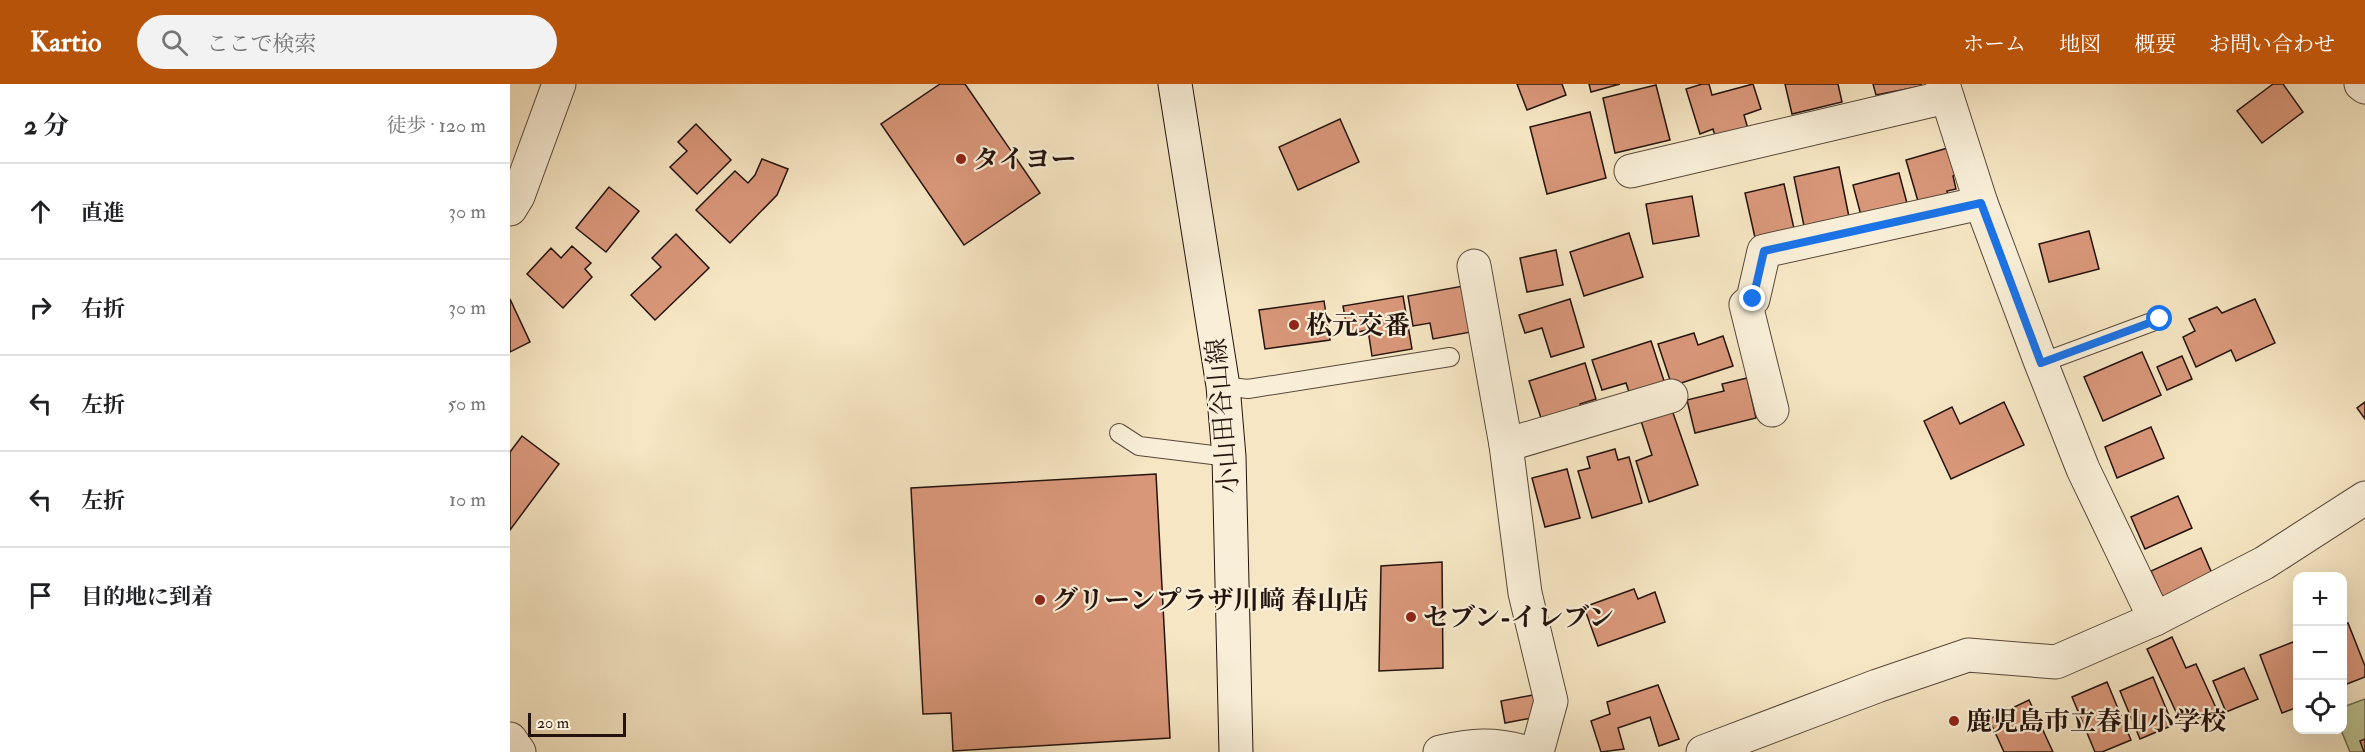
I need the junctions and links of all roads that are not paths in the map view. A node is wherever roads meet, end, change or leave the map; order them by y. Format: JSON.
{"nodes":[{"id":1,"x":559,"y":84,"type":"edge"},
{"id":2,"x":1175,"y":84,"type":"edge"},
{"id":3,"x":2361,"y":84,"type":"edge"},
{"id":4,"x":2365,"y":87,"type":"edge"},
{"id":5,"x":1945,"y":90,"type":"edge"},
{"id":6,"x":1631,"y":171,"type":"dead end"},
{"id":7,"x":1981,"y":203,"type":"junction"},
{"id":8,"x":510,"y":209,"type":"edge"},
{"id":9,"x":1474,"y":266,"type":"dead end"},
{"id":10,"x":2160,"y":319,"type":"dead end"},
{"id":11,"x":1450,"y":357,"type":"dead end"},
{"id":12,"x":2041,"y":363,"type":"junction"},
{"id":13,"x":1224,"y":386,"type":"junction"},
{"id":14,"x":1671,"y":396,"type":"dead end"},
{"id":15,"x":1772,"y":410,"type":"dead end"},
{"id":16,"x":1119,"y":433,"type":"dead end"},
{"id":17,"x":1506,"y":445,"type":"junction"},
{"id":18,"x":1229,"y":457,"type":"junction"},
{"id":19,"x":2365,"y":498,"type":"edge"},
{"id":20,"x":2155,"y":618,"type":"junction"},
{"id":21,"x":510,"y":739,"type":"edge"},
{"id":22,"x":519,"y":752,"type":"edge"},
{"id":23,"x":1236,"y":752,"type":"edge"},
{"id":24,"x":1440,"y":752,"type":"edge"},
{"id":25,"x":1525,"y":752,"type":"edge"},
{"id":26,"x":1537,"y":752,"type":"edge"},
{"id":27,"x":1703,"y":752,"type":"edge"}],
"edges":[{"from":1,"to":8,"type":"street"},
{"from":2,"to":13,"type":"street","name":"小山田谷山線"},
{"from":3,"to":4,"type":"street"},
{"from":5,"to":6,"type":"street"},
{"from":5,"to":7,"type":"street"},
{"from":7,"to":12,"type":"street"},
{"from":7,"to":15,"type":"street"},
{"from":9,"to":17,"type":"street"},
{"from":10,"to":12,"type":"lane"},
{"from":11,"to":13,"type":"lane"},
{"from":12,"to":20,"type":"street"},
{"from":13,"to":18,"type":"street","name":"小山田谷山線"},
{"from":14,"to":17,"type":"street"},
{"from":16,"to":18,"type":"lane"},
{"from":17,"to":26,"type":"street"},
{"from":18,"to":23,"type":"street","name":"小山田谷山線"},
{"from":19,"to":20,"type":"street"},
{"from":20,"to":27,"type":"street"},
{"from":21,"to":22,"type":"street"},
{"from":24,"to":25,"type":"street"}]}
